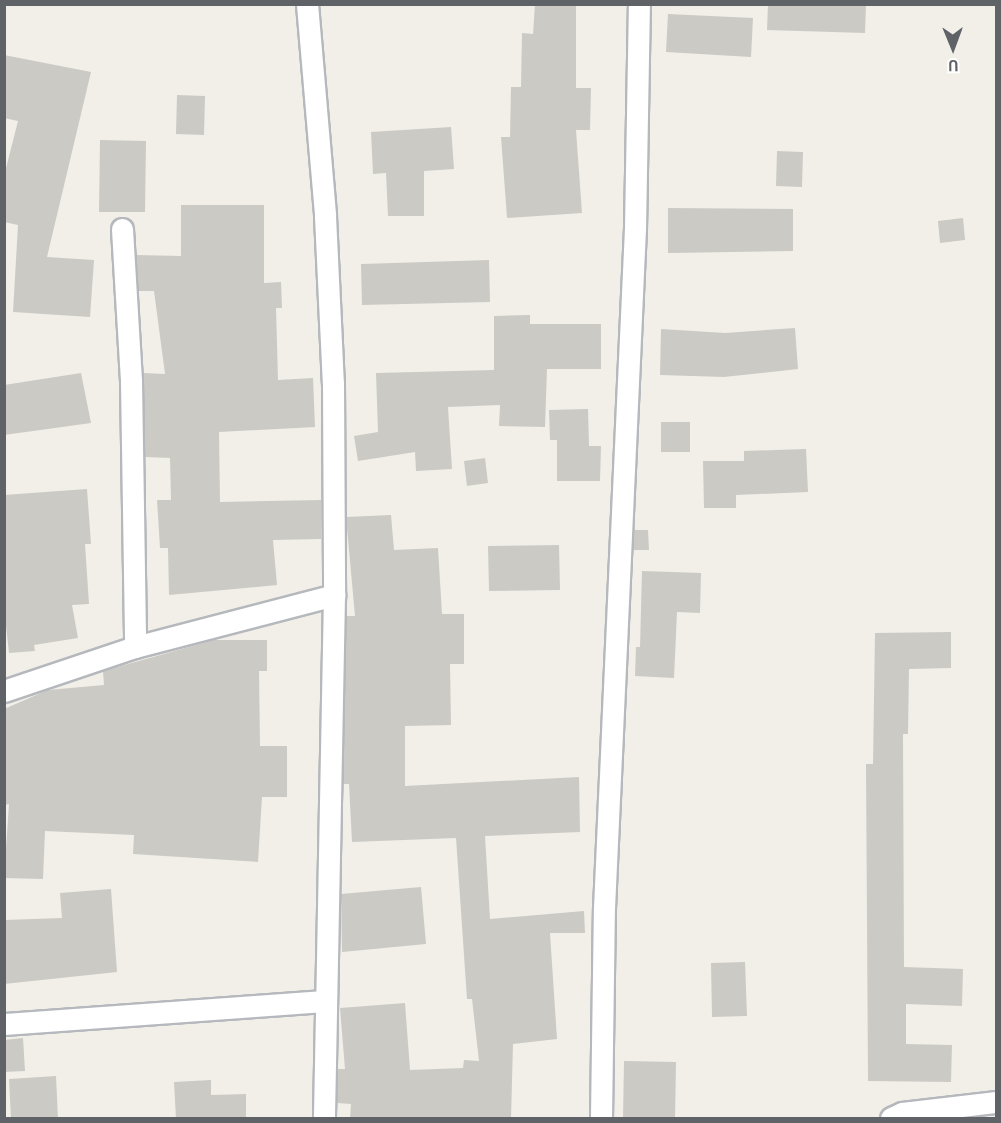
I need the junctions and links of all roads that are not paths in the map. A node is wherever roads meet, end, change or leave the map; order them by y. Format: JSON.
{"nodes":[{"id":1,"x":307,"y":4,"type":"edge"},
{"id":2,"x":639,"y":4,"type":"edge"},
{"id":3,"x":122,"y":229,"type":"dead end"},
{"id":4,"x":334,"y":595,"type":"junction"},
{"id":5,"x":135,"y":647,"type":"junction"},
{"id":6,"x":4,"y":691,"type":"edge"},
{"id":7,"x":324,"y":1001,"type":"junction"},
{"id":8,"x":4,"y":1023,"type":"edge"},
{"id":9,"x":996,"y":1102,"type":"edge"},
{"id":10,"x":324,"y":1119,"type":"edge"},
{"id":11,"x":601,"y":1119,"type":"edge"},
{"id":12,"x":891,"y":1119,"type":"edge"}],
"edges":[{"from":1,"to":4,"type":"street"},
{"from":2,"to":11,"type":"street"},
{"from":3,"to":5,"type":"street"},
{"from":4,"to":5,"type":"street"},
{"from":4,"to":7,"type":"street"},
{"from":5,"to":6,"type":"street"},
{"from":7,"to":8,"type":"street"},
{"from":7,"to":10,"type":"street"},
{"from":9,"to":12,"type":"street"}]}
